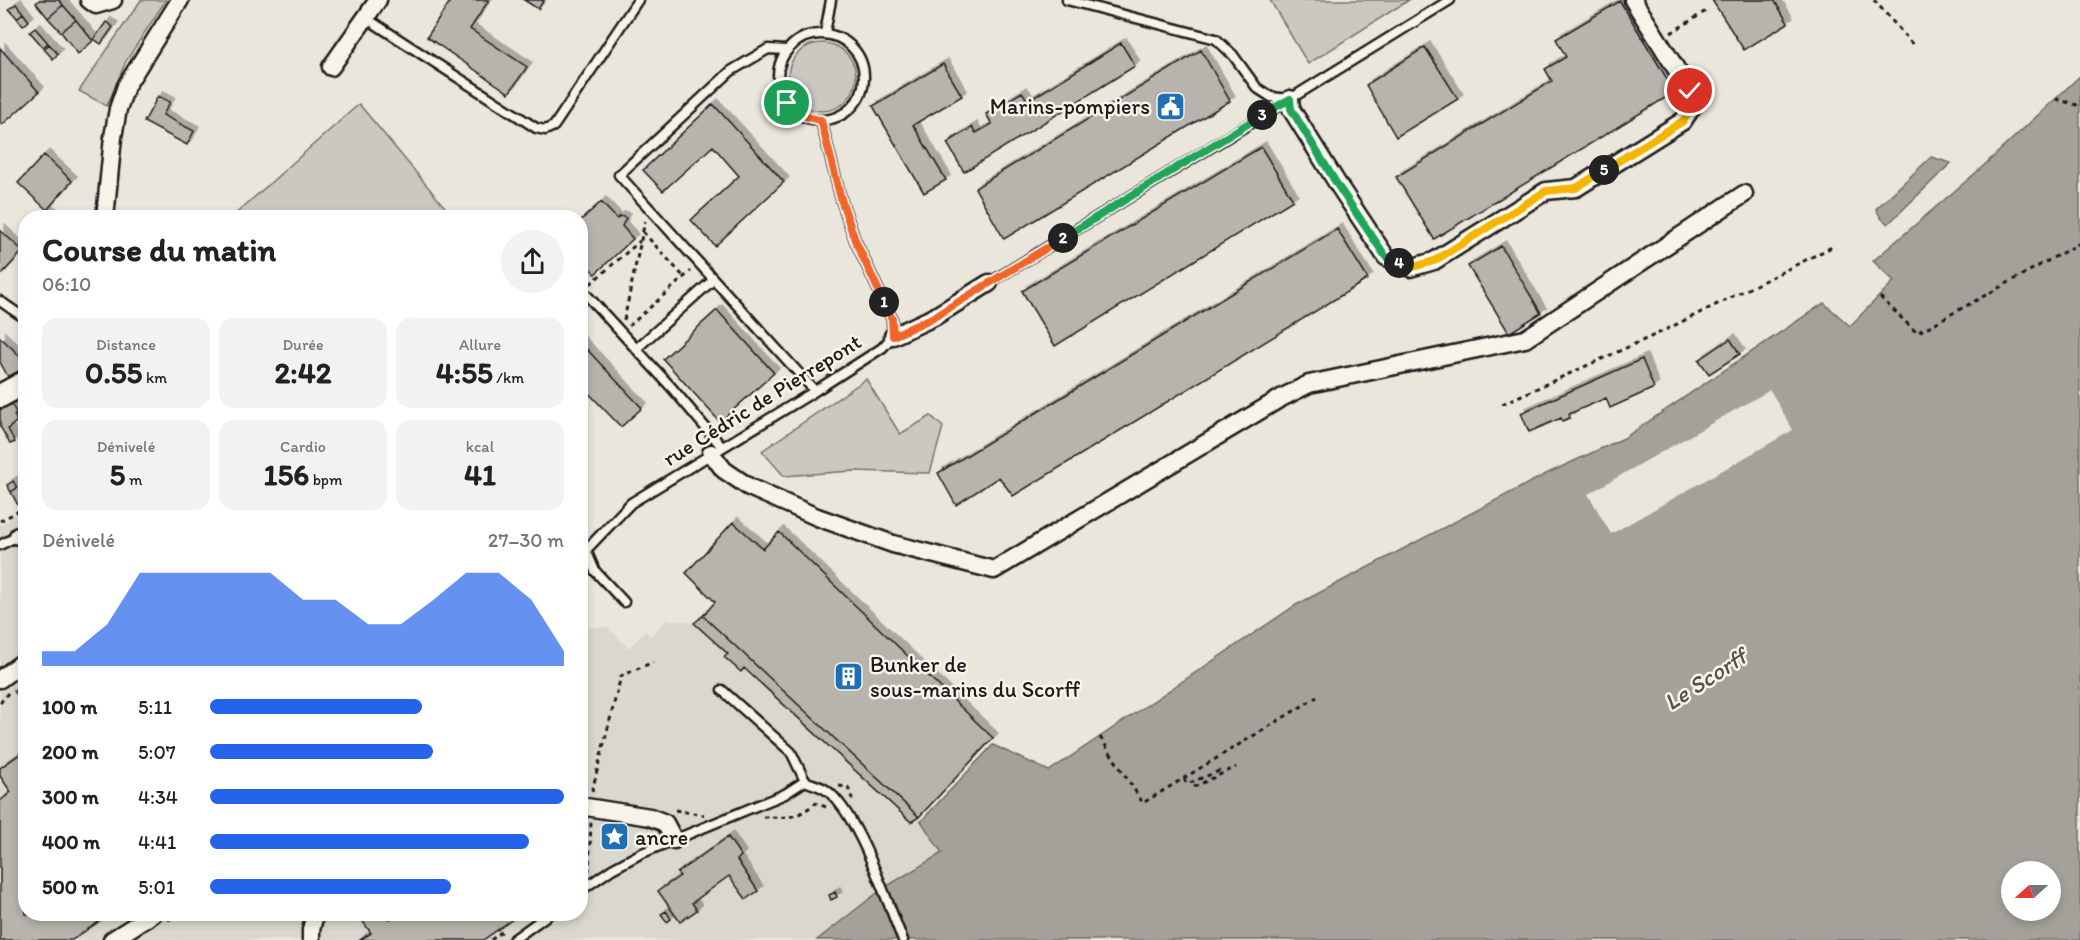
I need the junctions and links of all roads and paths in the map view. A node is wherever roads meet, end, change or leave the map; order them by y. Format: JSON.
{"nodes":[{"id":1,"x":113,"y":0,"type":"edge"},
{"id":2,"x":180,"y":0,"type":"edge"},
{"id":3,"x":378,"y":0,"type":"edge"},
{"id":4,"x":638,"y":0,"type":"edge"},
{"id":5,"x":831,"y":0,"type":"edge"},
{"id":6,"x":1067,"y":0,"type":"edge"},
{"id":7,"x":1450,"y":0,"type":"edge"},
{"id":8,"x":1633,"y":0,"type":"edge"},
{"id":9,"x":1874,"y":0,"type":"edge"},
{"id":10,"x":93,"y":2,"type":"edge"},
{"id":11,"x":1706,"y":10,"type":"dead end"},
{"id":12,"x":366,"y":18,"type":"junction"},
{"id":13,"x":825,"y":33,"type":"junction"},
{"id":14,"x":1659,"y":41,"type":"junction"},
{"id":15,"x":1914,"y":46,"type":"dead end"},
{"id":16,"x":786,"y":50,"type":"junction"},
{"id":17,"x":331,"y":67,"type":"dead end"},
{"id":18,"x":1290,"y":99,"type":"junction"},
{"id":19,"x":2056,"y":99,"type":"dead end"},
{"id":20,"x":2080,"y":106,"type":"edge"},
{"id":21,"x":821,"y":120,"type":"junction"},
{"id":22,"x":1744,"y":194,"type":"dead end"},
{"id":23,"x":648,"y":207,"type":"junction"},
{"id":24,"x":106,"y":210,"type":"edge"},
{"id":25,"x":643,"y":231,"type":"junction"},
{"id":26,"x":641,"y":240,"type":"junction"},
{"id":27,"x":2080,"y":243,"type":"edge"},
{"id":28,"x":1832,"y":247,"type":"dead end"},
{"id":29,"x":699,"y":264,"type":"junction"},
{"id":30,"x":684,"y":277,"type":"junction"},
{"id":31,"x":713,"y":280,"type":"junction"},
{"id":32,"x":989,"y":283,"type":"joint"},
{"id":33,"x":588,"y":287,"type":"edge"},
{"id":34,"x":588,"y":297,"type":"edge"},
{"id":35,"x":1880,"y":297,"type":"dead end"},
{"id":36,"x":0,"y":301,"type":"edge"},
{"id":37,"x":18,"y":313,"type":"edge"},
{"id":38,"x":621,"y":334,"type":"junction"},
{"id":39,"x":893,"y":336,"type":"junction"},
{"id":40,"x":636,"y":349,"type":"junction"},
{"id":41,"x":18,"y":386,"type":"edge"},
{"id":42,"x":815,"y":391,"type":"junction"},
{"id":43,"x":0,"y":396,"type":"edge"},
{"id":44,"x":1502,"y":404,"type":"dead end"},
{"id":45,"x":716,"y":450,"type":"junction"},
{"id":46,"x":18,"y":511,"type":"edge"},
{"id":47,"x":0,"y":521,"type":"edge"},
{"id":48,"x":18,"y":537,"type":"edge"},
{"id":49,"x":0,"y":545,"type":"edge"},
{"id":50,"x":588,"y":545,"type":"edge"},
{"id":51,"x":588,"y":559,"type":"edge"},
{"id":52,"x":624,"y":602,"type":"dead end"},
{"id":53,"x":653,"y":662,"type":"dead end"},
{"id":54,"x":18,"y":666,"type":"edge"},
{"id":55,"x":0,"y":679,"type":"edge"},
{"id":56,"x":722,"y":690,"type":"dead end"},
{"id":57,"x":1317,"y":697,"type":"dead end"},
{"id":58,"x":1100,"y":736,"type":"dead end"},
{"id":59,"x":1236,"y":767,"type":"dead end"},
{"id":60,"x":1220,"y":775,"type":"junction"},
{"id":61,"x":1184,"y":779,"type":"junction"},
{"id":62,"x":805,"y":781,"type":"junction"},
{"id":63,"x":1194,"y":788,"type":"dead end"},
{"id":64,"x":588,"y":801,"type":"edge"},
{"id":65,"x":588,"y":807,"type":"edge"},
{"id":66,"x":750,"y":808,"type":"junction"},
{"id":67,"x":828,"y":808,"type":"dead end"},
{"id":68,"x":674,"y":810,"type":"dead end"},
{"id":69,"x":708,"y":815,"type":"dead end"},
{"id":70,"x":674,"y":840,"type":"junction"},
{"id":71,"x":588,"y":849,"type":"edge"},
{"id":72,"x":588,"y":871,"type":"edge"},
{"id":73,"x":588,"y":885,"type":"edge"},
{"id":74,"x":142,"y":921,"type":"edge"},
{"id":75,"x":313,"y":921,"type":"edge"},
{"id":76,"x":539,"y":921,"type":"edge"},
{"id":77,"x":112,"y":940,"type":"edge"},
{"id":78,"x":311,"y":940,"type":"edge"},
{"id":79,"x":513,"y":940,"type":"edge"},
{"id":80,"x":903,"y":940,"type":"edge"}],
"edges":[{"from":1,"to":10,"type":"street"},
{"from":2,"to":24,"type":"street"},
{"from":3,"to":12,"type":"street"},
{"from":4,"to":12,"type":"lane"},
{"from":5,"to":13,"type":"lane"},
{"from":6,"to":18,"type":"lane"},
{"from":7,"to":18,"type":"lane"},
{"from":8,"to":14,"type":"street"},
{"from":9,"to":15,"type":"path"},
{"from":11,"to":14,"type":"path"},
{"from":12,"to":17,"type":"street"},
{"from":13,"to":16,"type":"lane"},
{"from":13,"to":21,"type":"lane"},
{"from":14,"to":18,"type":"street"},
{"from":16,"to":21,"type":"lane"},
{"from":16,"to":23,"type":"lane"},
{"from":18,"to":32,"type":"lane"},
{"from":19,"to":20,"type":"path"},
{"from":21,"to":39,"type":"lane","name":"rue Cédric de Pierrepont"},
{"from":22,"to":45,"type":"street"},
{"from":23,"to":25,"type":"path"},
{"from":23,"to":29,"type":"lane"},
{"from":25,"to":26,"type":"path"},
{"from":25,"to":30,"type":"path"},
{"from":26,"to":33,"type":"path"},
{"from":26,"to":38,"type":"path"},
{"from":27,"to":35,"type":"path"},
{"from":28,"to":44,"type":"path"},
{"from":29,"to":30,"type":"path"},
{"from":29,"to":31,"type":"lane"},
{"from":30,"to":38,"type":"path"},
{"from":31,"to":40,"type":"lane"},
{"from":31,"to":42,"type":"lane"},
{"from":32,"to":39,"type":"street"},
{"from":34,"to":38,"type":"lane"},
{"from":36,"to":37,"type":"lane"},
{"from":38,"to":40,"type":"lane"},
{"from":39,"to":42,"type":"lane","name":"rue Cédric de Pierrepont"},
{"from":40,"to":45,"type":"lane"},
{"from":41,"to":43,"type":"street"},
{"from":42,"to":45,"type":"lane","name":"rue Cédric de Pierrepont"},
{"from":45,"to":50,"type":"lane","name":"rue Cédric de Pierrepont"},
{"from":46,"to":47,"type":"path"},
{"from":48,"to":49,"type":"lane"},
{"from":51,"to":52,"type":"lane"},
{"from":53,"to":64,"type":"path"},
{"from":54,"to":55,"type":"street"},
{"from":56,"to":62,"type":"lane"},
{"from":57,"to":61,"type":"path"},
{"from":58,"to":61,"type":"path"},
{"from":59,"to":60,"type":"path"},
{"from":60,"to":61,"type":"path"},
{"from":60,"to":63,"type":"path"},
{"from":62,"to":66,"type":"lane"},
{"from":62,"to":80,"type":"lane"},
{"from":65,"to":70,"type":"street"},
{"from":66,"to":67,"type":"path"},
{"from":66,"to":70,"type":"lane"},
{"from":68,"to":69,"type":"path"},
{"from":70,"to":73,"type":"lane"},
{"from":71,"to":72,"type":"path"},
{"from":74,"to":77,"type":"street"},
{"from":75,"to":78,"type":"street"},
{"from":76,"to":79,"type":"lane"}]}
